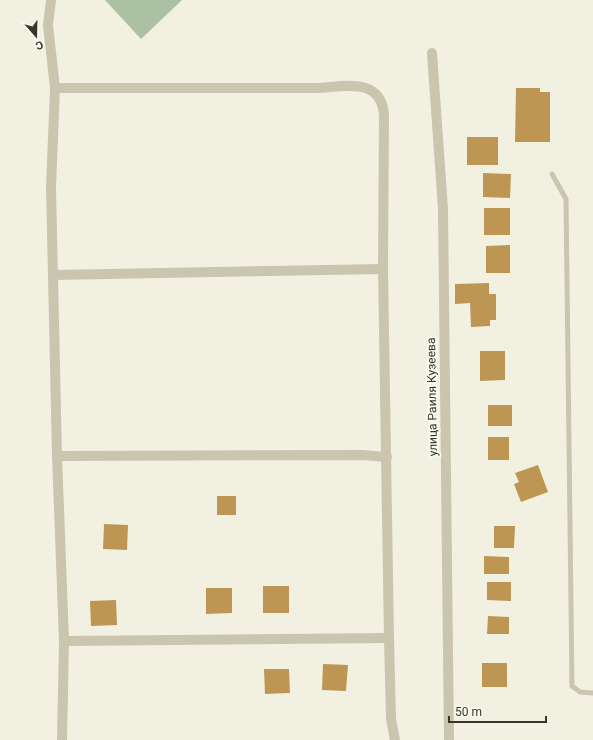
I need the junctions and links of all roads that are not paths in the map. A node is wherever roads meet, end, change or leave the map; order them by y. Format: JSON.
{"nodes":[{"id":1,"x":51,"y":0,"type":"edge"},
{"id":2,"x":432,"y":53,"type":"dead end"},
{"id":3,"x":55,"y":88,"type":"junction"},
{"id":4,"x":552,"y":174,"type":"dead end"},
{"id":5,"x":383,"y":269,"type":"junction"},
{"id":6,"x":53,"y":275,"type":"junction"},
{"id":7,"x":57,"y":456,"type":"junction"},
{"id":8,"x":387,"y":457,"type":"junction"},
{"id":9,"x":389,"y":638,"type":"junction"},
{"id":10,"x":64,"y":641,"type":"junction"},
{"id":11,"x":593,"y":693,"type":"edge"},
{"id":12,"x":62,"y":740,"type":"edge"},
{"id":13,"x":395,"y":740,"type":"edge"},
{"id":14,"x":449,"y":740,"type":"edge"}],
"edges":[{"from":1,"to":3,"type":"street"},
{"from":2,"to":14,"type":"street","name":"улица Раиля Кузеева"},
{"from":3,"to":5,"type":"street"},
{"from":3,"to":6,"type":"street"},
{"from":4,"to":11,"type":"lane"},
{"from":5,"to":6,"type":"street"},
{"from":5,"to":8,"type":"street"},
{"from":6,"to":7,"type":"street"},
{"from":7,"to":8,"type":"street"},
{"from":7,"to":10,"type":"street"},
{"from":8,"to":9,"type":"street"},
{"from":9,"to":10,"type":"street"},
{"from":9,"to":13,"type":"street"},
{"from":10,"to":12,"type":"street"}]}
